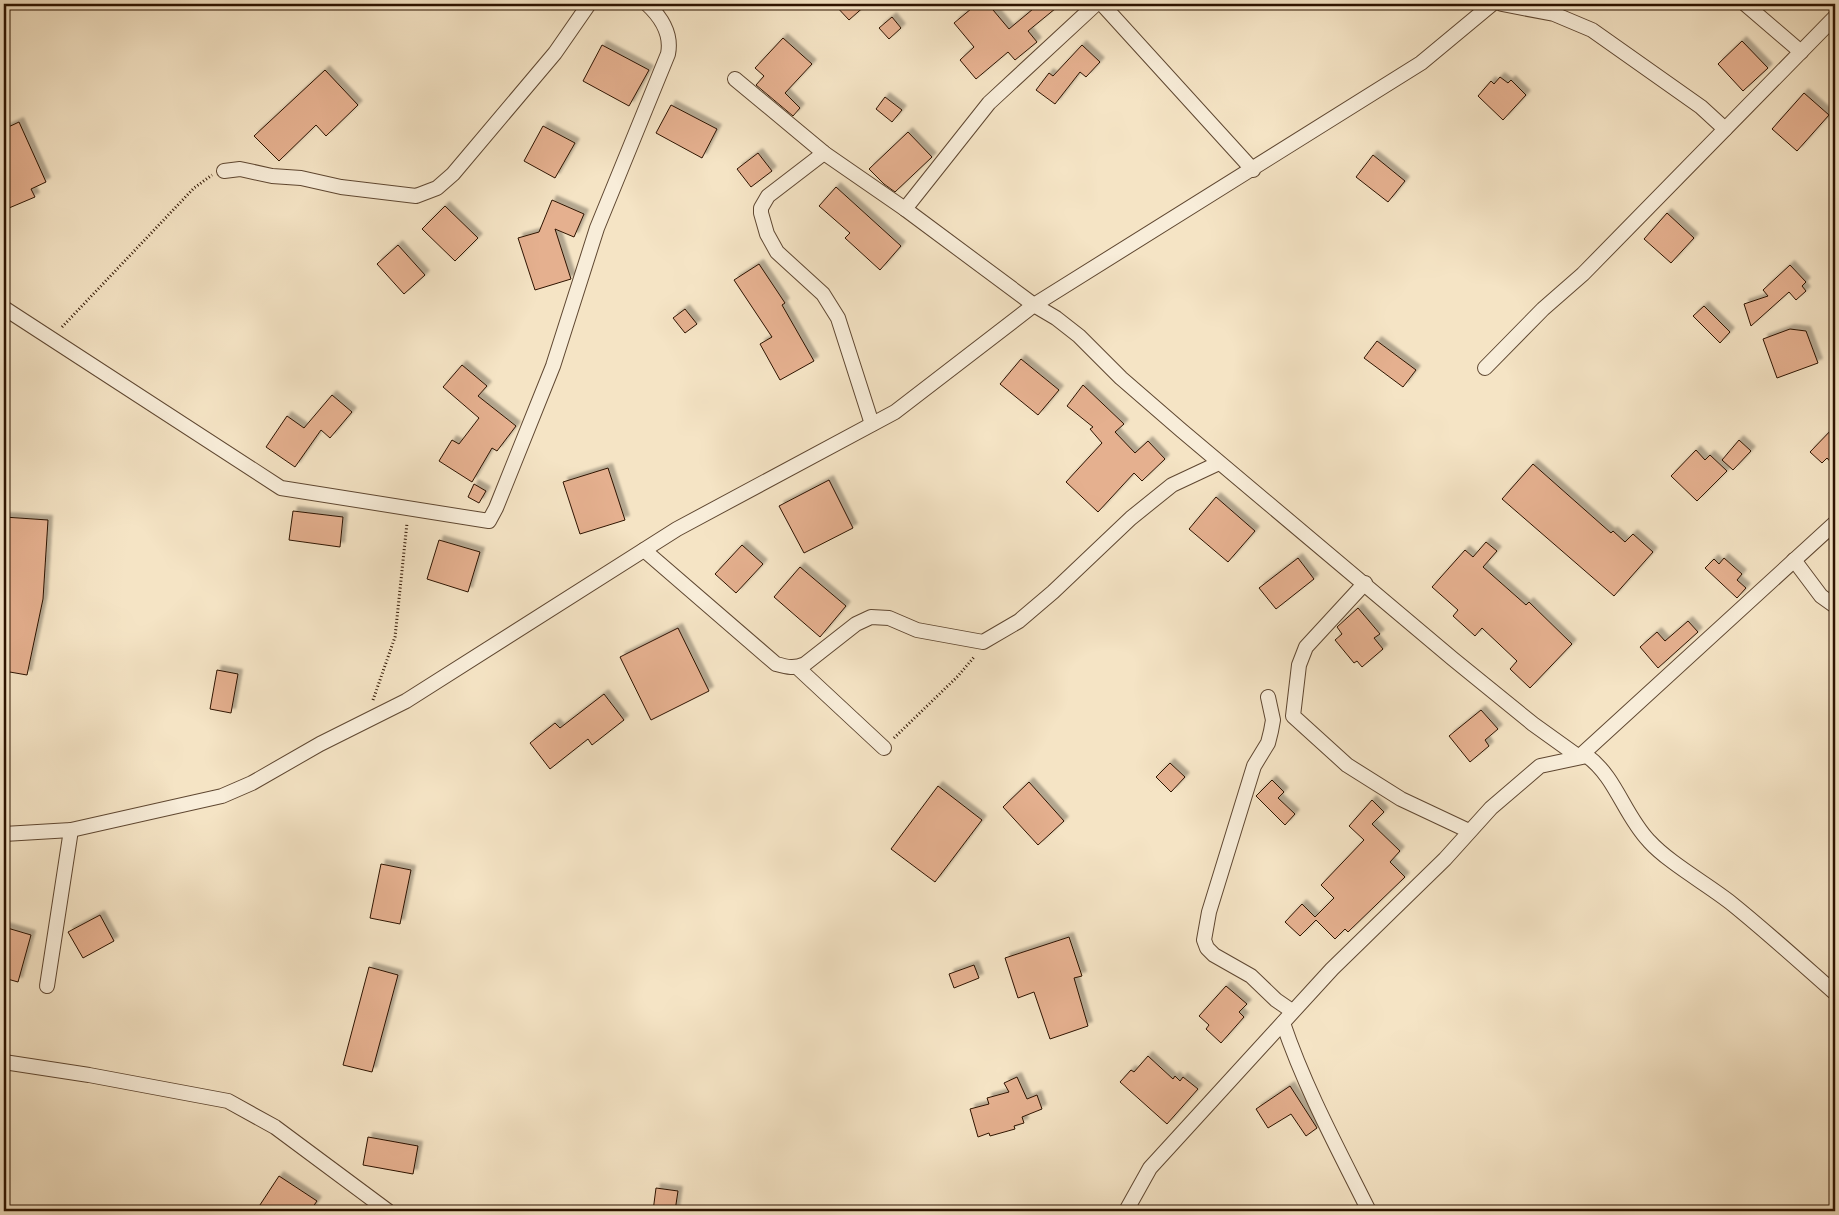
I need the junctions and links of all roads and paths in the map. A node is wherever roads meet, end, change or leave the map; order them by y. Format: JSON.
{"nodes":[{"id":1,"x":589,"y":4,"type":"edge"},
{"id":2,"x":647,"y":4,"type":"edge"},
{"id":3,"x":1096,"y":4,"type":"edge"},
{"id":4,"x":1102,"y":4,"type":"edge"},
{"id":5,"x":1492,"y":4,"type":"edge"},
{"id":6,"x":1502,"y":4,"type":"edge"},
{"id":7,"x":1746,"y":4,"type":"edge"},
{"id":8,"x":1835,"y":17,"type":"edge"},
{"id":9,"x":1800,"y":52,"type":"junction"},
{"id":10,"x":735,"y":79,"type":"dead end"},
{"id":11,"x":1725,"y":129,"type":"junction"},
{"id":12,"x":824,"y":153,"type":"junction"},
{"id":13,"x":1252,"y":170,"type":"junction"},
{"id":14,"x":224,"y":171,"type":"joint"},
{"id":15,"x":905,"y":209,"type":"junction"},
{"id":16,"x":1034,"y":305,"type":"junction"},
{"id":17,"x":4,"y":308,"type":"edge"},
{"id":18,"x":52,"y":338,"type":"junction"},
{"id":19,"x":1485,"y":368,"type":"dead end"},
{"id":20,"x":872,"y":424,"type":"junction"},
{"id":21,"x":1219,"y":463,"type":"junction"},
{"id":22,"x":409,"y":510,"type":"junction"},
{"id":23,"x":1835,"y":523,"type":"edge"},
{"id":24,"x":644,"y":550,"type":"junction"},
{"id":25,"x":1794,"y":560,"type":"junction"},
{"id":26,"x":1365,"y":583,"type":"junction"},
{"id":27,"x":1835,"y":606,"type":"edge"},
{"id":28,"x":983,"y":642,"type":"junction"},
{"id":29,"x":798,"y":668,"type":"junction"},
{"id":30,"x":1268,"y":697,"type":"dead end"},
{"id":31,"x":366,"y":719,"type":"junction"},
{"id":32,"x":884,"y":748,"type":"joint"},
{"id":33,"x":1579,"y":756,"type":"junction"},
{"id":34,"x":72,"y":830,"type":"junction"},
{"id":35,"x":1469,"y":831,"type":"junction"},
{"id":36,"x":4,"y":834,"type":"edge"},
{"id":37,"x":48,"y":986,"type":"dead end"},
{"id":38,"x":1835,"y":993,"type":"edge"},
{"id":39,"x":1288,"y":1017,"type":"junction"},
{"id":40,"x":4,"y":1062,"type":"edge"},
{"id":41,"x":388,"y":1211,"type":"edge"},
{"id":42,"x":1126,"y":1211,"type":"edge"},
{"id":43,"x":1369,"y":1211,"type":"edge"}],
"edges":[{"from":1,"to":14,"type":"street"},
{"from":2,"to":22,"type":"street"},
{"from":3,"to":15,"type":"street"},
{"from":4,"to":13,"type":"street"},
{"from":5,"to":13,"type":"street"},
{"from":6,"to":11,"type":"street"},
{"from":7,"to":9,"type":"street"},
{"from":8,"to":9,"type":"street"},
{"from":9,"to":11,"type":"street"},
{"from":10,"to":12,"type":"street"},
{"from":11,"to":19,"type":"street"},
{"from":12,"to":15,"type":"street"},
{"from":12,"to":20,"type":"street"},
{"from":13,"to":16,"type":"street"},
{"from":14,"to":18,"type":"path"},
{"from":15,"to":16,"type":"street"},
{"from":16,"to":20,"type":"street"},
{"from":16,"to":21,"type":"street"},
{"from":17,"to":18,"type":"street"},
{"from":18,"to":22,"type":"street"},
{"from":20,"to":24,"type":"street"},
{"from":21,"to":26,"type":"street"},
{"from":21,"to":28,"type":"street"},
{"from":22,"to":31,"type":"path"},
{"from":23,"to":25,"type":"street"},
{"from":24,"to":29,"type":"street"},
{"from":24,"to":31,"type":"street"},
{"from":25,"to":27,"type":"street"},
{"from":25,"to":33,"type":"street"},
{"from":26,"to":33,"type":"street"},
{"from":26,"to":35,"type":"street"},
{"from":28,"to":29,"type":"street"},
{"from":28,"to":32,"type":"path"},
{"from":29,"to":32,"type":"street"},
{"from":30,"to":39,"type":"street"},
{"from":31,"to":34,"type":"street"},
{"from":33,"to":35,"type":"street"},
{"from":33,"to":38,"type":"street"},
{"from":34,"to":36,"type":"street"},
{"from":34,"to":37,"type":"street"},
{"from":35,"to":39,"type":"street"},
{"from":39,"to":42,"type":"street"},
{"from":39,"to":43,"type":"street"},
{"from":40,"to":41,"type":"street"}]}
